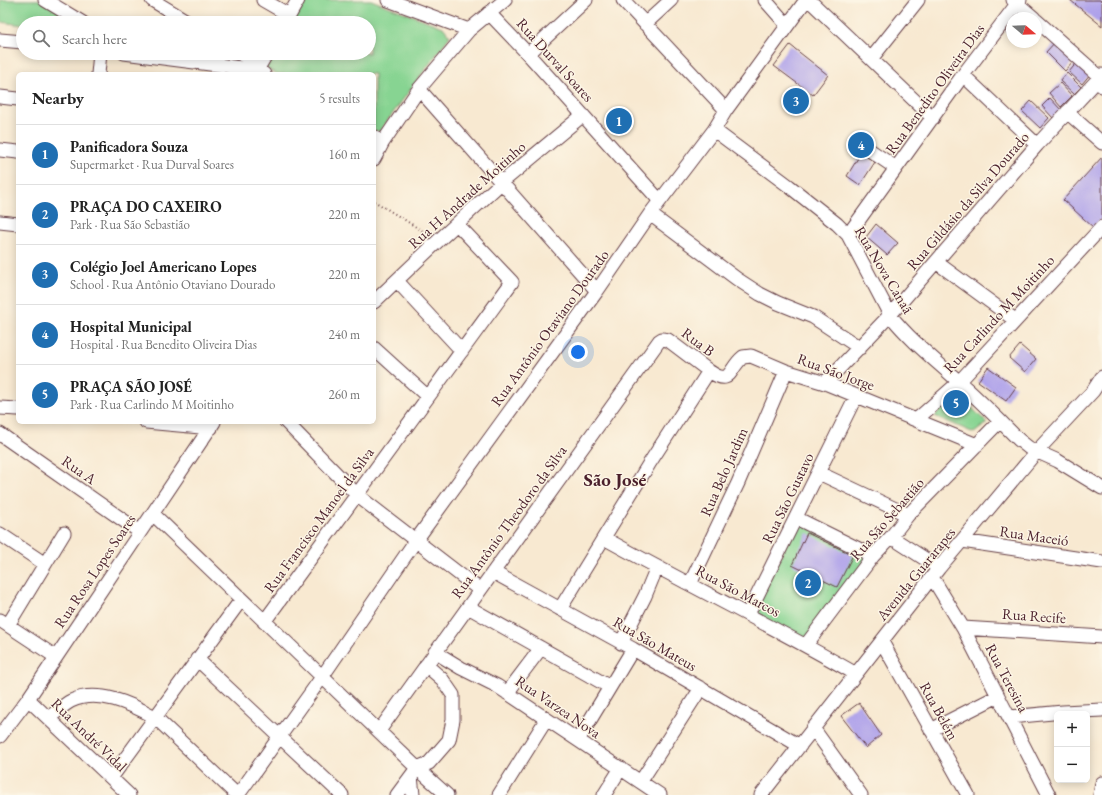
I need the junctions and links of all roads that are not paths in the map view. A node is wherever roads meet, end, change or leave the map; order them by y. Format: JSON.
{"nodes":[{"id":1,"x":45,"y":0,"type":"edge"},
{"id":2,"x":152,"y":0,"type":"edge"},
{"id":3,"x":262,"y":0,"type":"edge"},
{"id":4,"x":298,"y":0,"type":"edge"},
{"id":5,"x":388,"y":0,"type":"edge"},
{"id":6,"x":505,"y":0,"type":"edge"},
{"id":7,"x":586,"y":0,"type":"edge"},
{"id":8,"x":623,"y":0,"type":"edge"},
{"id":9,"x":670,"y":0,"type":"edge"},
{"id":10,"x":765,"y":0,"type":"edge"},
{"id":11,"x":807,"y":0,"type":"edge"},
{"id":12,"x":918,"y":0,"type":"edge"},
{"id":13,"x":1017,"y":1,"type":"edge"},
{"id":14,"x":1028,"y":12,"type":"edge"},
{"id":15,"x":489,"y":13,"type":"junction"},
{"id":16,"x":71,"y":16,"type":"edge"},
{"id":17,"x":178,"y":16,"type":"edge"},
{"id":18,"x":283,"y":16,"type":"edge"},
{"id":19,"x":289,"y":16,"type":"edge"},
{"id":20,"x":645,"y":24,"type":"junction"},
{"id":21,"x":788,"y":25,"type":"junction"},
{"id":22,"x":1042,"y":26,"type":"edge"},
{"id":23,"x":469,"y":30,"type":"junction"},
{"id":24,"x":0,"y":40,"type":"edge"},
{"id":25,"x":16,"y":41,"type":"edge"},
{"id":26,"x":528,"y":54,"type":"junction"},
{"id":27,"x":871,"y":59,"type":"junction"},
{"id":28,"x":99,"y":60,"type":"edge"},
{"id":29,"x":179,"y":60,"type":"edge"},
{"id":30,"x":248,"y":60,"type":"edge"},
{"id":31,"x":264,"y":60,"type":"edge"},
{"id":32,"x":260,"y":70,"type":"edge"},
{"id":33,"x":98,"y":72,"type":"edge"},
{"id":34,"x":963,"y":75,"type":"junction"},
{"id":35,"x":1101,"y":80,"type":"edge"},
{"id":36,"x":419,"y":89,"type":"junction"},
{"id":37,"x":0,"y":97,"type":"edge"},
{"id":38,"x":16,"y":99,"type":"edge"},
{"id":39,"x":726,"y":110,"type":"junction"},
{"id":40,"x":1067,"y":112,"type":"junction"},
{"id":41,"x":583,"y":115,"type":"junction"},
{"id":42,"x":933,"y":118,"type":"junction"},
{"id":43,"x":714,"y":130,"type":"junction"},
{"id":44,"x":377,"y":138,"type":"edge"},
{"id":45,"x":1102,"y":143,"type":"edge"},
{"id":46,"x":1037,"y":145,"type":"junction"},
{"id":47,"x":0,"y":150,"type":"edge"},
{"id":48,"x":871,"y":151,"type":"dead end"},
{"id":49,"x":16,"y":152,"type":"edge"},
{"id":50,"x":896,"y":168,"type":"junction"},
{"id":51,"x":502,"y":183,"type":"junction"},
{"id":52,"x":660,"y":201,"type":"junction"},
{"id":53,"x":650,"y":214,"type":"junction"},
{"id":54,"x":0,"y":222,"type":"edge"},
{"id":55,"x":16,"y":224,"type":"edge"},
{"id":56,"x":457,"y":224,"type":"junction"},
{"id":57,"x":1102,"y":227,"type":"edge"},
{"id":58,"x":848,"y":235,"type":"junction"},
{"id":59,"x":936,"y":262,"type":"junction"},
{"id":60,"x":397,"y":281,"type":"junction"},
{"id":61,"x":597,"y":291,"type":"junction"},
{"id":62,"x":376,"y":300,"type":"edge"},
{"id":63,"x":890,"y":315,"type":"junction"},
{"id":64,"x":1015,"y":320,"type":"junction"},
{"id":65,"x":668,"y":340,"type":"joint"},
{"id":66,"x":860,"y":348,"type":"junction"},
{"id":67,"x":376,"y":350,"type":"edge"},
{"id":68,"x":462,"y":351,"type":"junction"},
{"id":69,"x":709,"y":371,"type":"junction"},
{"id":70,"x":786,"y":371,"type":"junction"},
{"id":71,"x":1102,"y":377,"type":"edge"},
{"id":72,"x":959,"y":382,"type":"junction"},
{"id":73,"x":825,"y":383,"type":"junction"},
{"id":74,"x":856,"y":396,"type":"junction"},
{"id":75,"x":428,"y":397,"type":"junction"},
{"id":76,"x":0,"y":408,"type":"edge"},
{"id":77,"x":16,"y":409,"type":"edge"},
{"id":78,"x":916,"y":420,"type":"junction"},
{"id":79,"x":1000,"y":421,"type":"junction"},
{"id":80,"x":191,"y":424,"type":"edge"},
{"id":81,"x":288,"y":424,"type":"edge"},
{"id":82,"x":213,"y":425,"type":"edge"},
{"id":83,"x":0,"y":434,"type":"edge"},
{"id":84,"x":977,"y":445,"type":"junction"},
{"id":85,"x":1036,"y":451,"type":"junction"},
{"id":86,"x":819,"y":473,"type":"junction"},
{"id":87,"x":1102,"y":488,"type":"edge"},
{"id":88,"x":357,"y":495,"type":"junction"},
{"id":89,"x":153,"y":514,"type":"junction"},
{"id":90,"x":908,"y":516,"type":"junction"},
{"id":91,"x":796,"y":518,"type":"junction"},
{"id":92,"x":140,"y":532,"type":"junction"},
{"id":93,"x":64,"y":533,"type":"dead end"},
{"id":94,"x":0,"y":534,"type":"edge"},
{"id":95,"x":604,"y":538,"type":"junction"},
{"id":96,"x":891,"y":538,"type":"junction"},
{"id":97,"x":416,"y":541,"type":"junction"},
{"id":98,"x":962,"y":542,"type":"junction"},
{"id":99,"x":873,"y":556,"type":"junction"},
{"id":100,"x":1102,"y":562,"type":"edge"},
{"id":101,"x":45,"y":564,"type":"junction"},
{"id":102,"x":657,"y":567,"type":"junction"},
{"id":103,"x":493,"y":572,"type":"junction"},
{"id":104,"x":936,"y":573,"type":"junction"},
{"id":105,"x":690,"y":584,"type":"junction"},
{"id":106,"x":480,"y":590,"type":"junction"},
{"id":107,"x":241,"y":600,"type":"junction"},
{"id":108,"x":468,"y":607,"type":"junction"},
{"id":109,"x":560,"y":609,"type":"junction"},
{"id":110,"x":748,"y":614,"type":"junction"},
{"id":111,"x":4,"y":622,"type":"edge"},
{"id":112,"x":264,"y":622,"type":"junction"},
{"id":113,"x":963,"y":628,"type":"junction"},
{"id":114,"x":1102,"y":637,"type":"edge"},
{"id":115,"x":882,"y":642,"type":"junction"},
{"id":116,"x":806,"y":645,"type":"junction"},
{"id":117,"x":627,"y":646,"type":"junction"},
{"id":118,"x":541,"y":648,"type":"junction"},
{"id":119,"x":435,"y":652,"type":"junction"},
{"id":120,"x":56,"y":657,"type":"junction"},
{"id":121,"x":197,"y":659,"type":"junction"},
{"id":122,"x":426,"y":665,"type":"junction"},
{"id":123,"x":856,"y":674,"type":"junction"},
{"id":124,"x":322,"y":677,"type":"junction"},
{"id":125,"x":610,"y":687,"type":"junction"},
{"id":126,"x":701,"y":688,"type":"junction"},
{"id":127,"x":508,"y":693,"type":"junction"},
{"id":128,"x":998,"y":696,"type":"junction"},
{"id":129,"x":28,"y":699,"type":"junction"},
{"id":130,"x":1102,"y":710,"type":"edge"},
{"id":131,"x":155,"y":717,"type":"junction"},
{"id":132,"x":1010,"y":717,"type":"junction"},
{"id":133,"x":48,"y":718,"type":"junction"},
{"id":134,"x":546,"y":720,"type":"junction"},
{"id":135,"x":814,"y":728,"type":"junction"},
{"id":136,"x":932,"y":730,"type":"junction"},
{"id":137,"x":379,"y":731,"type":"junction"},
{"id":138,"x":0,"y":736,"type":"edge"},
{"id":139,"x":280,"y":736,"type":"junction"},
{"id":140,"x":578,"y":740,"type":"junction"},
{"id":141,"x":800,"y":746,"type":"junction"},
{"id":142,"x":621,"y":768,"type":"junction"},
{"id":143,"x":414,"y":772,"type":"junction"},
{"id":144,"x":111,"y":778,"type":"junction"},
{"id":145,"x":641,"y":782,"type":"junction"},
{"id":146,"x":1102,"y":783,"type":"edge"},
{"id":147,"x":1043,"y":793,"type":"edge"},
{"id":148,"x":129,"y":795,"type":"edge"},
{"id":149,"x":238,"y":795,"type":"edge"},
{"id":150,"x":342,"y":795,"type":"edge"},
{"id":151,"x":397,"y":795,"type":"edge"},
{"id":152,"x":413,"y":795,"type":"edge"},
{"id":153,"x":447,"y":795,"type":"edge"},
{"id":154,"x":499,"y":795,"type":"edge"},
{"id":155,"x":604,"y":795,"type":"edge"},
{"id":156,"x":660,"y":795,"type":"edge"},
{"id":157,"x":761,"y":795,"type":"edge"},
{"id":158,"x":861,"y":795,"type":"edge"},
{"id":159,"x":968,"y":795,"type":"edge"},
{"id":160,"x":1100,"y":795,"type":"edge"}],
"edges":[{"from":1,"to":16,"type":"street"},
{"from":2,"to":17,"type":"street"},
{"from":3,"to":18,"type":"street"},
{"from":4,"to":19,"type":"street"},
{"from":5,"to":23,"type":"street"},
{"from":6,"to":15,"type":"street"},
{"from":7,"to":26,"type":"street"},
{"from":8,"to":20,"type":"street"},
{"from":9,"to":20,"type":"street"},
{"from":10,"to":21,"type":"street"},
{"from":11,"to":21,"type":"street","name":"Rua Antônio Otaviano Dourado"},
{"from":11,"to":27,"type":"street"},
{"from":12,"to":27,"type":"street"},
{"from":13,"to":14,"type":"street"},
{"from":13,"to":34,"type":"street","name":"Rua Benedito Oliveira Dias"},
{"from":15,"to":23,"type":"street"},
{"from":15,"to":26,"type":"street","name":"Rua Durval Soares"},
{"from":20,"to":39,"type":"street"},
{"from":21,"to":39,"type":"street","name":"Rua Antônio Otaviano Dourado"},
{"from":22,"to":35,"type":"street"},
{"from":23,"to":36,"type":"street"},
{"from":24,"to":25,"type":"street"},
{"from":26,"to":41,"type":"street","name":"Rua Durval Soares"},
{"from":27,"to":42,"type":"street"},
{"from":28,"to":33,"type":"street"},
{"from":29,"to":32,"type":"street"},
{"from":30,"to":32,"type":"street"},
{"from":31,"to":32,"type":"street"},
{"from":34,"to":42,"type":"street","name":"Rua Benedito Oliveira Dias"},
{"from":34,"to":46,"type":"street"},
{"from":35,"to":40,"type":"street","name":"Rua Gildásio da Silva Dourado"},
{"from":36,"to":44,"type":"street"},
{"from":36,"to":51,"type":"street"},
{"from":37,"to":38,"type":"street"},
{"from":39,"to":43,"type":"street","name":"Rua Antônio Otaviano Dourado"},
{"from":40,"to":45,"type":"street"},
{"from":40,"to":46,"type":"street","name":"Rua Gildásio da Silva Dourado"},
{"from":41,"to":51,"type":"street","name":"Rua H Andrade Moitinho"},
{"from":41,"to":52,"type":"street","name":"Rua Durval Soares"},
{"from":42,"to":50,"type":"street","name":"Rua Benedito Oliveira Dias"},
{"from":43,"to":52,"type":"street","name":"Rua Antônio Otaviano Dourado"},
{"from":43,"to":58,"type":"street","name":"Rua Nova Canaã"},
{"from":46,"to":59,"type":"street","name":"Rua Gildásio da Silva Dourado"},
{"from":47,"to":49,"type":"street"},
{"from":48,"to":50,"type":"street"},
{"from":50,"to":58,"type":"street","name":"Rua Benedito Oliveira Dias"},
{"from":51,"to":56,"type":"street","name":"Rua H Andrade Moitinho"},
{"from":51,"to":61,"type":"street"},
{"from":52,"to":53,"type":"street","name":"Rua Antônio Otaviano Dourado"},
{"from":53,"to":61,"type":"street","name":"Rua Antônio Otaviano Dourado"},
{"from":53,"to":66,"type":"street"},
{"from":54,"to":55,"type":"street"},
{"from":56,"to":60,"type":"street","name":"Rua H Andrade Moitinho"},
{"from":56,"to":68,"type":"street","name":"Rua Francisco Manoel da Silva"},
{"from":57,"to":64,"type":"street","name":"Rua Carlindo M Moitinho"},
{"from":58,"to":63,"type":"street","name":"Rua Nova Canaã"},
{"from":59,"to":63,"type":"street","name":"Rua Gildásio da Silva Dourado"},
{"from":59,"to":64,"type":"street"},
{"from":60,"to":62,"type":"street","name":"Rua H Andrade Moitinho"},
{"from":60,"to":68,"type":"street"},
{"from":61,"to":97,"type":"street","name":"Rua Antônio Otaviano Dourado"},
{"from":63,"to":66,"type":"street","name":"Rua Gildásio da Silva Dourado"},
{"from":63,"to":72,"type":"street","name":"Rua Nova Canaã"},
{"from":64,"to":72,"type":"street","name":"Rua Carlindo M Moitinho"},
{"from":65,"to":69,"type":"street","name":"Rua B"},
{"from":65,"to":103,"type":"street","name":"Rua Antônio Theodoro da Silva"},
{"from":66,"to":73,"type":"street","name":"Rua Gildásio da Silva Dourado"},
{"from":67,"to":75,"type":"street"},
{"from":68,"to":75,"type":"street","name":"Rua Francisco Manoel da Silva"},
{"from":69,"to":70,"type":"street","name":"Rua São Jorge"},
{"from":69,"to":95,"type":"street"},
{"from":70,"to":73,"type":"street","name":"Rua São Jorge"},
{"from":70,"to":105,"type":"street","name":"Rua Belo Jardim"},
{"from":71,"to":85,"type":"street","name":"Avenida Guararapes"},
{"from":72,"to":78,"type":"street","name":"Rua Carlindo M Moitinho"},
{"from":72,"to":79,"type":"street","name":"Rua Nova Canaã"},
{"from":73,"to":74,"type":"street","name":"Rua São Jorge"},
{"from":74,"to":78,"type":"street","name":"Rua São Jorge"},
{"from":74,"to":86,"type":"street","name":"Rua São Gustavo"},
{"from":75,"to":88,"type":"street","name":"Rua Francisco Manoel da Silva"},
{"from":76,"to":77,"type":"street"},
{"from":78,"to":84,"type":"street","name":"Rua São Jorge"},
{"from":79,"to":84,"type":"street","name":"Rua São Sebastião"},
{"from":79,"to":85,"type":"street","name":"Rua Nova Canaã"},
{"from":80,"to":82,"type":"street"},
{"from":81,"to":88,"type":"street"},
{"from":82,"to":89,"type":"street","name":"Rua Rosa Lopes Soares"},
{"from":83,"to":92,"type":"street","name":"Rua A"},
{"from":84,"to":90,"type":"street","name":"Rua São Sebastião"},
{"from":85,"to":87,"type":"street","name":"Rua Nova Canaã"},
{"from":85,"to":98,"type":"street","name":"Avenida Guararapes"},
{"from":86,"to":90,"type":"street"},
{"from":86,"to":91,"type":"street","name":"Rua São Gustavo"},
{"from":88,"to":97,"type":"street"},
{"from":88,"to":112,"type":"street","name":"Rua Francisco Manoel da Silva"},
{"from":89,"to":92,"type":"street","name":"Rua Rosa Lopes Soares"},
{"from":89,"to":107,"type":"street"},
{"from":90,"to":96,"type":"street","name":"Rua São Sebastião"},
{"from":91,"to":99,"type":"street"},
{"from":91,"to":110,"type":"street","name":"Rua São Gustavo"},
{"from":92,"to":120,"type":"street","name":"Rua Rosa Lopes Soares"},
{"from":93,"to":101,"type":"street"},
{"from":94,"to":101,"type":"street"},
{"from":95,"to":102,"type":"street","name":"Rua São Marcos"},
{"from":95,"to":109,"type":"street"},
{"from":96,"to":99,"type":"street","name":"Rua São Sebastião"},
{"from":96,"to":104,"type":"street"},
{"from":97,"to":106,"type":"street"},
{"from":97,"to":124,"type":"street","name":"Rua Antônio Otaviano Dourado"},
{"from":98,"to":100,"type":"street","name":"Rua Maceió"},
{"from":98,"to":104,"type":"street","name":"Avenida Guararapes"},
{"from":99,"to":116,"type":"street","name":"Rua São Sebastião"},
{"from":101,"to":111,"type":"street"},
{"from":102,"to":105,"type":"street","name":"Rua São Marcos"},
{"from":102,"to":117,"type":"street"},
{"from":103,"to":106,"type":"street","name":"Rua Antônio Theodoro da Silva"},
{"from":103,"to":109,"type":"street","name":"Rua São Mateus"},
{"from":104,"to":113,"type":"street","name":"Rua Teresina"},
{"from":104,"to":115,"type":"street","name":"Avenida Guararapes"},
{"from":105,"to":110,"type":"street","name":"Rua São Marcos"},
{"from":106,"to":108,"type":"street","name":"Rua Antônio Theodoro da Silva"},
{"from":107,"to":112,"type":"street"},
{"from":107,"to":121,"type":"street"},
{"from":108,"to":118,"type":"street"},
{"from":108,"to":119,"type":"street","name":"Rua Antônio Theodoro da Silva"},
{"from":109,"to":117,"type":"street","name":"Rua São Mateus"},
{"from":110,"to":116,"type":"street","name":"Rua São Marcos"},
{"from":111,"to":120,"type":"street"},
{"from":112,"to":124,"type":"street"},
{"from":113,"to":114,"type":"street","name":"Rua Recife"},
{"from":113,"to":128,"type":"street","name":"Rua Teresina"},
{"from":115,"to":123,"type":"street","name":"Avenida Guararapes"},
{"from":115,"to":136,"type":"street","name":"Rua Belém"},
{"from":116,"to":123,"type":"street","name":"Rua São Marcos"},
{"from":117,"to":125,"type":"street"},
{"from":117,"to":126,"type":"street","name":"Rua São Mateus"},
{"from":118,"to":125,"type":"street"},
{"from":118,"to":127,"type":"street"},
{"from":119,"to":122,"type":"street","name":"Rua Antônio Theodoro da Silva"},
{"from":119,"to":127,"type":"street","name":"Rua Varzea Nova"},
{"from":120,"to":129,"type":"street","name":"Rua Rosa Lopes Soares"},
{"from":121,"to":131,"type":"street"},
{"from":121,"to":139,"type":"street"},
{"from":122,"to":137,"type":"street","name":"Rua Antônio Theodoro da Silva"},
{"from":122,"to":143,"type":"street"},
{"from":123,"to":135,"type":"street","name":"Avenida Guararapes"},
{"from":124,"to":137,"type":"street"},
{"from":124,"to":139,"type":"street","name":"Rua Antônio Otaviano Dourado"},
{"from":125,"to":140,"type":"street"},
{"from":126,"to":141,"type":"street","name":"Rua São Mateus"},
{"from":126,"to":145,"type":"street"},
{"from":127,"to":134,"type":"street","name":"Rua Varzea Nova"},
{"from":128,"to":132,"type":"street","name":"Rua Teresina"},
{"from":128,"to":136,"type":"street"},
{"from":129,"to":133,"type":"street","name":"Rua André Vidal"},
{"from":129,"to":138,"type":"street","name":"Rua Rosa Lopes Soares"},
{"from":130,"to":132,"type":"street"},
{"from":131,"to":133,"type":"street"},
{"from":131,"to":144,"type":"street"},
{"from":131,"to":149,"type":"street"},
{"from":132,"to":147,"type":"street","name":"Rua Teresina"},
{"from":133,"to":144,"type":"street","name":"Rua André Vidal"},
{"from":134,"to":140,"type":"street","name":"Rua Varzea Nova"},
{"from":134,"to":154,"type":"street"},
{"from":135,"to":141,"type":"street","name":"Avenida Guararapes"},
{"from":135,"to":158,"type":"street"},
{"from":136,"to":159,"type":"street","name":"Rua Belém"},
{"from":137,"to":143,"type":"street"},
{"from":139,"to":149,"type":"street","name":"Rua Antônio Otaviano Dourado"},
{"from":139,"to":150,"type":"street"},
{"from":140,"to":142,"type":"street","name":"Rua Varzea Nova"},
{"from":141,"to":157,"type":"street","name":"Avenida Guararapes"},
{"from":142,"to":145,"type":"street","name":"Rua Varzea Nova"},
{"from":142,"to":155,"type":"street"},
{"from":143,"to":151,"type":"street"},
{"from":143,"to":152,"type":"street"},
{"from":143,"to":153,"type":"street"},
{"from":144,"to":148,"type":"street","name":"Rua André Vidal"},
{"from":145,"to":156,"type":"street","name":"Rua Varzea Nova"},
{"from":146,"to":160,"type":"street"}]}
